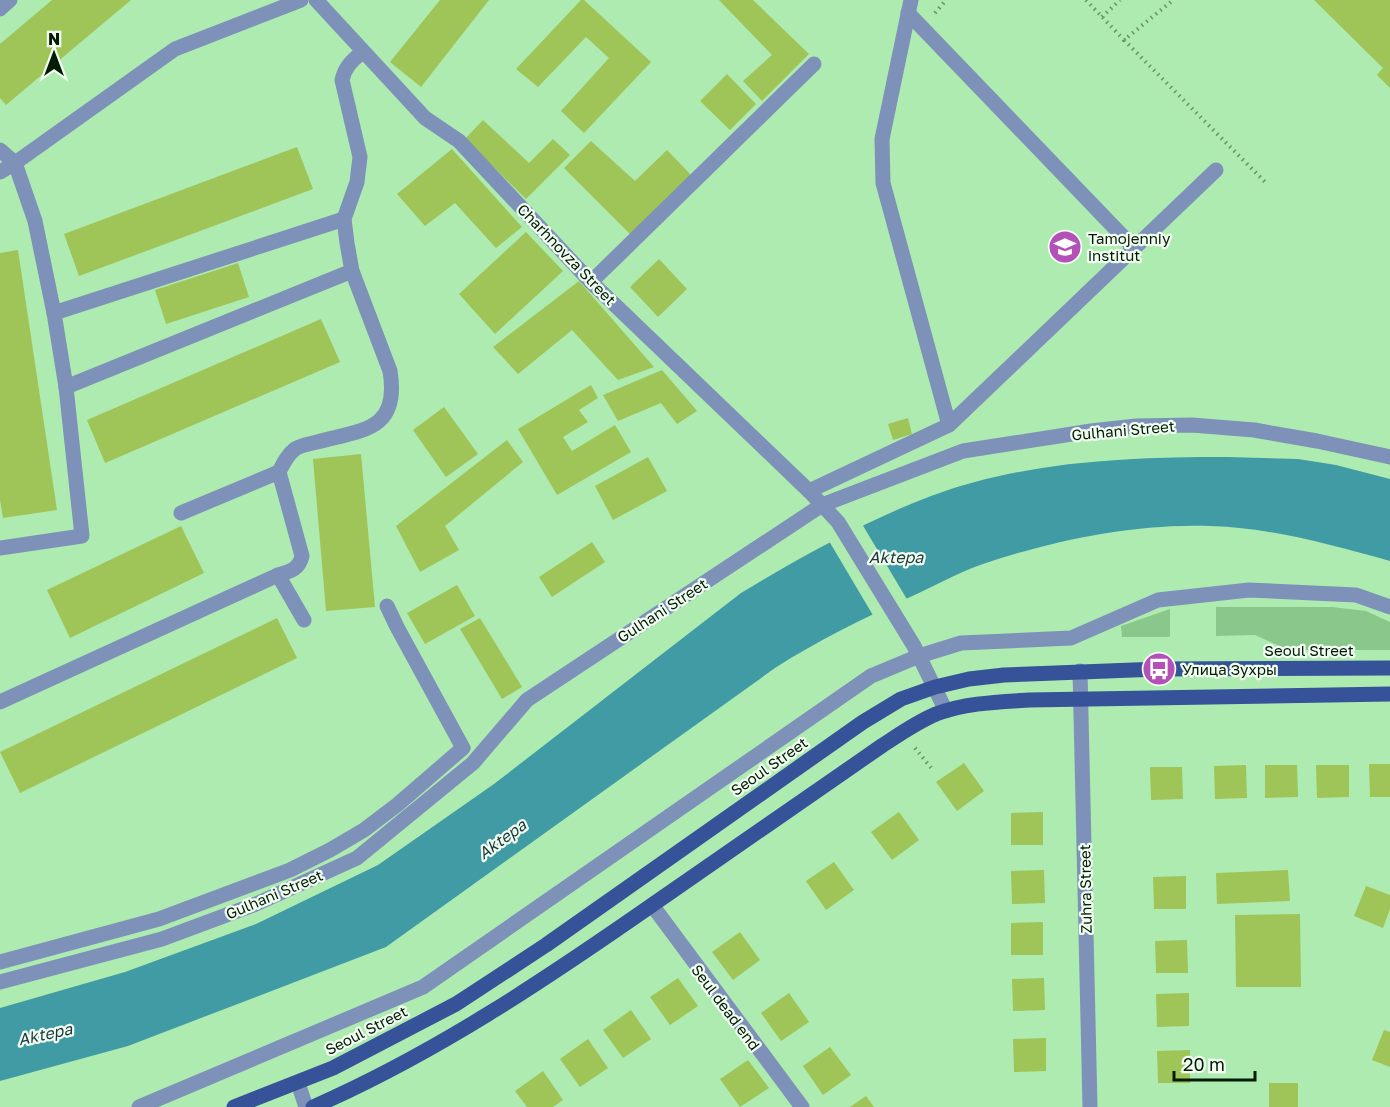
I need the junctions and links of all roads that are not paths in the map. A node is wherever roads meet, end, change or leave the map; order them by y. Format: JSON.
{"nodes":[{"id":1,"x":10,"y":0,"type":"edge"},
{"id":2,"x":302,"y":0,"type":"edge"},
{"id":3,"x":316,"y":0,"type":"edge"},
{"id":4,"x":909,"y":6,"type":"edge"},
{"id":5,"x":0,"y":9,"type":"edge"},
{"id":6,"x":363,"y":52,"type":"junction"},
{"id":7,"x":814,"y":64,"type":"dead end"},
{"id":8,"x":0,"y":150,"type":"edge"},
{"id":9,"x":15,"y":163,"type":"junction"},
{"id":10,"x":1216,"y":170,"type":"dead end"},
{"id":11,"x":0,"y":172,"type":"edge"},
{"id":12,"x":344,"y":219,"type":"junction"},
{"id":13,"x":1134,"y":248,"type":"junction"},
{"id":14,"x":352,"y":271,"type":"junction"},
{"id":15,"x":591,"y":282,"type":"junction"},
{"id":16,"x":54,"y":313,"type":"junction"},
{"id":17,"x":66,"y":387,"type":"junction"},
{"id":18,"x":949,"y":425,"type":"junction"},
{"id":19,"x":1390,"y":458,"type":"edge"},
{"id":20,"x":279,"y":472,"type":"junction"},
{"id":21,"x":809,"y":491,"type":"junction"},
{"id":22,"x":822,"y":505,"type":"junction"},
{"id":23,"x":181,"y":513,"type":"dead end"},
{"id":24,"x":0,"y":548,"type":"edge"},
{"id":25,"x":278,"y":575,"type":"junction"},
{"id":26,"x":387,"y":606,"type":"dead end"},
{"id":27,"x":1390,"y":607,"type":"edge"},
{"id":28,"x":304,"y":620,"type":"dead end"},
{"id":29,"x":917,"y":651,"type":"junction"},
{"id":30,"x":1390,"y":668,"type":"edge"},
{"id":31,"x":1080,"y":671,"type":"junction"},
{"id":32,"x":935,"y":687,"type":"junction"},
{"id":33,"x":1390,"y":694,"type":"edge"},
{"id":34,"x":1081,"y":698,"type":"junction"},
{"id":35,"x":0,"y":702,"type":"edge"},
{"id":36,"x":946,"y":711,"type":"junction"},
{"id":37,"x":652,"y":905,"type":"junction"},
{"id":38,"x":0,"y":962,"type":"edge"},
{"id":39,"x":0,"y":982,"type":"edge"},
{"id":40,"x":298,"y":1083,"type":"junction"},
{"id":41,"x":139,"y":1107,"type":"edge"},
{"id":42,"x":234,"y":1107,"type":"edge"},
{"id":43,"x":306,"y":1107,"type":"edge"},
{"id":44,"x":313,"y":1107,"type":"edge"},
{"id":45,"x":802,"y":1107,"type":"edge"},
{"id":46,"x":1090,"y":1107,"type":"edge"}],
"edges":[{"from":1,"to":5,"type":"street"},
{"from":2,"to":9,"type":"street"},
{"from":3,"to":6,"type":"street","name":"Charhnovza Street"},
{"from":4,"to":13,"type":"street"},
{"from":4,"to":18,"type":"street"},
{"from":6,"to":12,"type":"street"},
{"from":6,"to":15,"type":"street","name":"Charhnovza Street"},
{"from":7,"to":15,"type":"street"},
{"from":8,"to":9,"type":"street"},
{"from":9,"to":11,"type":"street"},
{"from":9,"to":16,"type":"street"},
{"from":10,"to":13,"type":"street"},
{"from":12,"to":14,"type":"street"},
{"from":12,"to":16,"type":"street"},
{"from":13,"to":18,"type":"street"},
{"from":14,"to":17,"type":"street"},
{"from":14,"to":20,"type":"street"},
{"from":15,"to":21,"type":"street","name":"Charhnovza Street"},
{"from":16,"to":17,"type":"street"},
{"from":17,"to":24,"type":"street"},
{"from":18,"to":21,"type":"street"},
{"from":19,"to":22,"type":"street","name":"Gulhani Street"},
{"from":20,"to":23,"type":"street"},
{"from":20,"to":25,"type":"street"},
{"from":21,"to":22,"type":"street","name":"Charhnovza Street"},
{"from":22,"to":29,"type":"street","name":"Charhnovza Street"},
{"from":22,"to":39,"type":"street","name":"Gulhani Street"},
{"from":25,"to":28,"type":"street"},
{"from":25,"to":35,"type":"street"},
{"from":26,"to":38,"type":"street","name":"Gulhani Street"},
{"from":27,"to":29,"type":"street"},
{"from":29,"to":32,"type":"street","name":"Charhnovza Street"},
{"from":29,"to":41,"type":"street"},
{"from":30,"to":31,"type":"main road","name":"Seoul Street"},
{"from":31,"to":32,"type":"main road","name":"Seoul Street"},
{"from":31,"to":34,"type":"street","name":"Zuhra Street"},
{"from":32,"to":36,"type":"street","name":"Charhnovza Street"},
{"from":32,"to":40,"type":"main road","name":"Seoul Street"},
{"from":33,"to":34,"type":"main road"},
{"from":34,"to":36,"type":"main road"},
{"from":34,"to":46,"type":"street","name":"Zuhra Street"},
{"from":36,"to":37,"type":"main road"},
{"from":37,"to":44,"type":"main road"},
{"from":37,"to":45,"type":"street","name":"Seul dead end"},
{"from":40,"to":42,"type":"main road","name":"Seoul Street"},
{"from":40,"to":43,"type":"street"}]}
